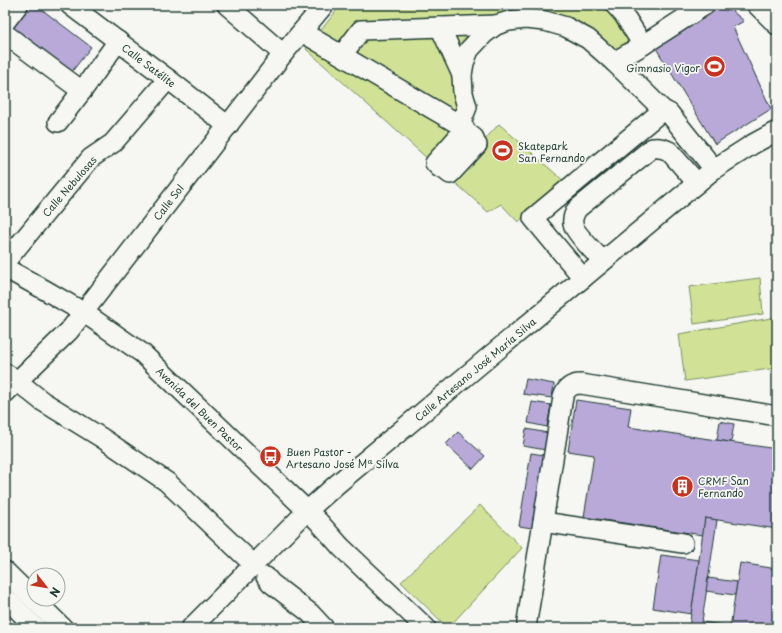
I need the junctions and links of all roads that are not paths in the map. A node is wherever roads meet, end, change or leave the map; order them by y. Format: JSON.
{"nodes":[{"id":1,"x":18,"y":5,"type":"edge"},
{"id":2,"x":70,"y":5,"type":"edge"},
{"id":3,"x":227,"y":5,"type":"edge"},
{"id":4,"x":324,"y":5,"type":"edge"},
{"id":5,"x":615,"y":5,"type":"edge"},
{"id":6,"x":705,"y":5,"type":"edge"},
{"id":7,"x":757,"y":5,"type":"edge"},
{"id":8,"x":5,"y":22,"type":"edge"},
{"id":9,"x":496,"y":25,"type":"junction"},
{"id":10,"x":777,"y":25,"type":"edge"},
{"id":11,"x":440,"y":27,"type":"junction"},
{"id":12,"x":302,"y":32,"type":"junction"},
{"id":13,"x":5,"y":34,"type":"edge"},
{"id":14,"x":118,"y":41,"type":"junction"},
{"id":15,"x":644,"y":44,"type":"junction"},
{"id":16,"x":283,"y":54,"type":"junction"},
{"id":17,"x":342,"y":55,"type":"junction"},
{"id":18,"x":614,"y":62,"type":"junction"},
{"id":19,"x":462,"y":75,"type":"junction"},
{"id":20,"x":168,"y":79,"type":"junction"},
{"id":21,"x":82,"y":91,"type":"junction"},
{"id":22,"x":663,"y":110,"type":"junction"},
{"id":23,"x":58,"y":122,"type":"dead end"},
{"id":24,"x":460,"y":125,"type":"junction"},
{"id":25,"x":228,"y":126,"type":"junction"},
{"id":26,"x":777,"y":131,"type":"edge"},
{"id":27,"x":477,"y":144,"type":"dead end"},
{"id":28,"x":714,"y":169,"type":"junction"},
{"id":29,"x":697,"y":183,"type":"junction"},
{"id":30,"x":603,"y":261,"type":"junction"},
{"id":31,"x":5,"y":262,"type":"edge"},
{"id":32,"x":5,"y":268,"type":"edge"},
{"id":33,"x":583,"y":278,"type":"junction"},
{"id":34,"x":83,"y":312,"type":"junction"},
{"id":35,"x":9,"y":382,"type":"edge"},
{"id":36,"x":777,"y":416,"type":"edge"},
{"id":37,"x":306,"y":511,"type":"junction"},
{"id":38,"x":543,"y":522,"type":"junction"},
{"id":39,"x":683,"y":543,"type":"dead end"},
{"id":40,"x":5,"y":570,"type":"edge"},
{"id":41,"x":259,"y":571,"type":"junction"},
{"id":42,"x":5,"y":597,"type":"edge"},
{"id":43,"x":36,"y":628,"type":"edge"},
{"id":44,"x":63,"y":628,"type":"edge"},
{"id":45,"x":191,"y":628,"type":"edge"},
{"id":46,"x":324,"y":628,"type":"edge"},
{"id":47,"x":426,"y":628,"type":"edge"},
{"id":48,"x":527,"y":628,"type":"edge"}],
"edges":[{"from":1,"to":8,"type":"street"},
{"from":2,"to":14,"type":"street","name":"Calle Satélite"},
{"from":3,"to":16,"type":"street"},
{"from":4,"to":12,"type":"street","name":"Calle Sol"},
{"from":5,"to":15,"type":"street"},
{"from":6,"to":15,"type":"street"},
{"from":7,"to":10,"type":"street"},
{"from":9,"to":11,"type":"street"},
{"from":9,"to":18,"type":"street"},
{"from":9,"to":19,"type":"street"},
{"from":11,"to":17,"type":"street"},
{"from":11,"to":19,"type":"street"},
{"from":12,"to":16,"type":"street","name":"Calle Sol"},
{"from":12,"to":17,"type":"street"},
{"from":13,"to":21,"type":"street"},
{"from":14,"to":20,"type":"street","name":"Calle Satélite"},
{"from":14,"to":21,"type":"street"},
{"from":15,"to":18,"type":"street"},
{"from":16,"to":25,"type":"street","name":"Calle Sol"},
{"from":17,"to":24,"type":"street"},
{"from":18,"to":22,"type":"street"},
{"from":19,"to":24,"type":"street"},
{"from":20,"to":25,"type":"street","name":"Calle Satélite"},
{"from":20,"to":31,"type":"street","name":"Calle Nebulosas"},
{"from":21,"to":23,"type":"street"},
{"from":22,"to":28,"type":"street"},
{"from":22,"to":33,"type":"street"},
{"from":24,"to":27,"type":"street"},
{"from":25,"to":34,"type":"street","name":"Calle Sol"},
{"from":26,"to":28,"type":"street","name":"Calle Artesano José María Silva"},
{"from":28,"to":29,"type":"street","name":"Calle Artesano José María Silva"},
{"from":29,"to":30,"type":"street","name":"Calle Artesano José María Silva"},
{"from":29,"to":30,"type":"street"},
{"from":30,"to":33,"type":"street","name":"Calle Artesano José María Silva"},
{"from":32,"to":34,"type":"street","name":"Avenida del Buen Pastor"},
{"from":33,"to":37,"type":"street","name":"Calle Artesano José María Silva"},
{"from":34,"to":35,"type":"street","name":"Calle Sol"},
{"from":34,"to":37,"type":"street","name":"Avenida del Buen Pastor"},
{"from":35,"to":41,"type":"street"},
{"from":36,"to":38,"type":"street"},
{"from":37,"to":41,"type":"street","name":"Calle Artesano José María Silva"},
{"from":37,"to":47,"type":"street","name":"Avenida del Buen Pastor"},
{"from":38,"to":39,"type":"street"},
{"from":38,"to":48,"type":"street"},
{"from":40,"to":44,"type":"street"},
{"from":41,"to":45,"type":"street","name":"Calle Artesano José María Silva"},
{"from":41,"to":46,"type":"street"},
{"from":42,"to":43,"type":"street"}]}
